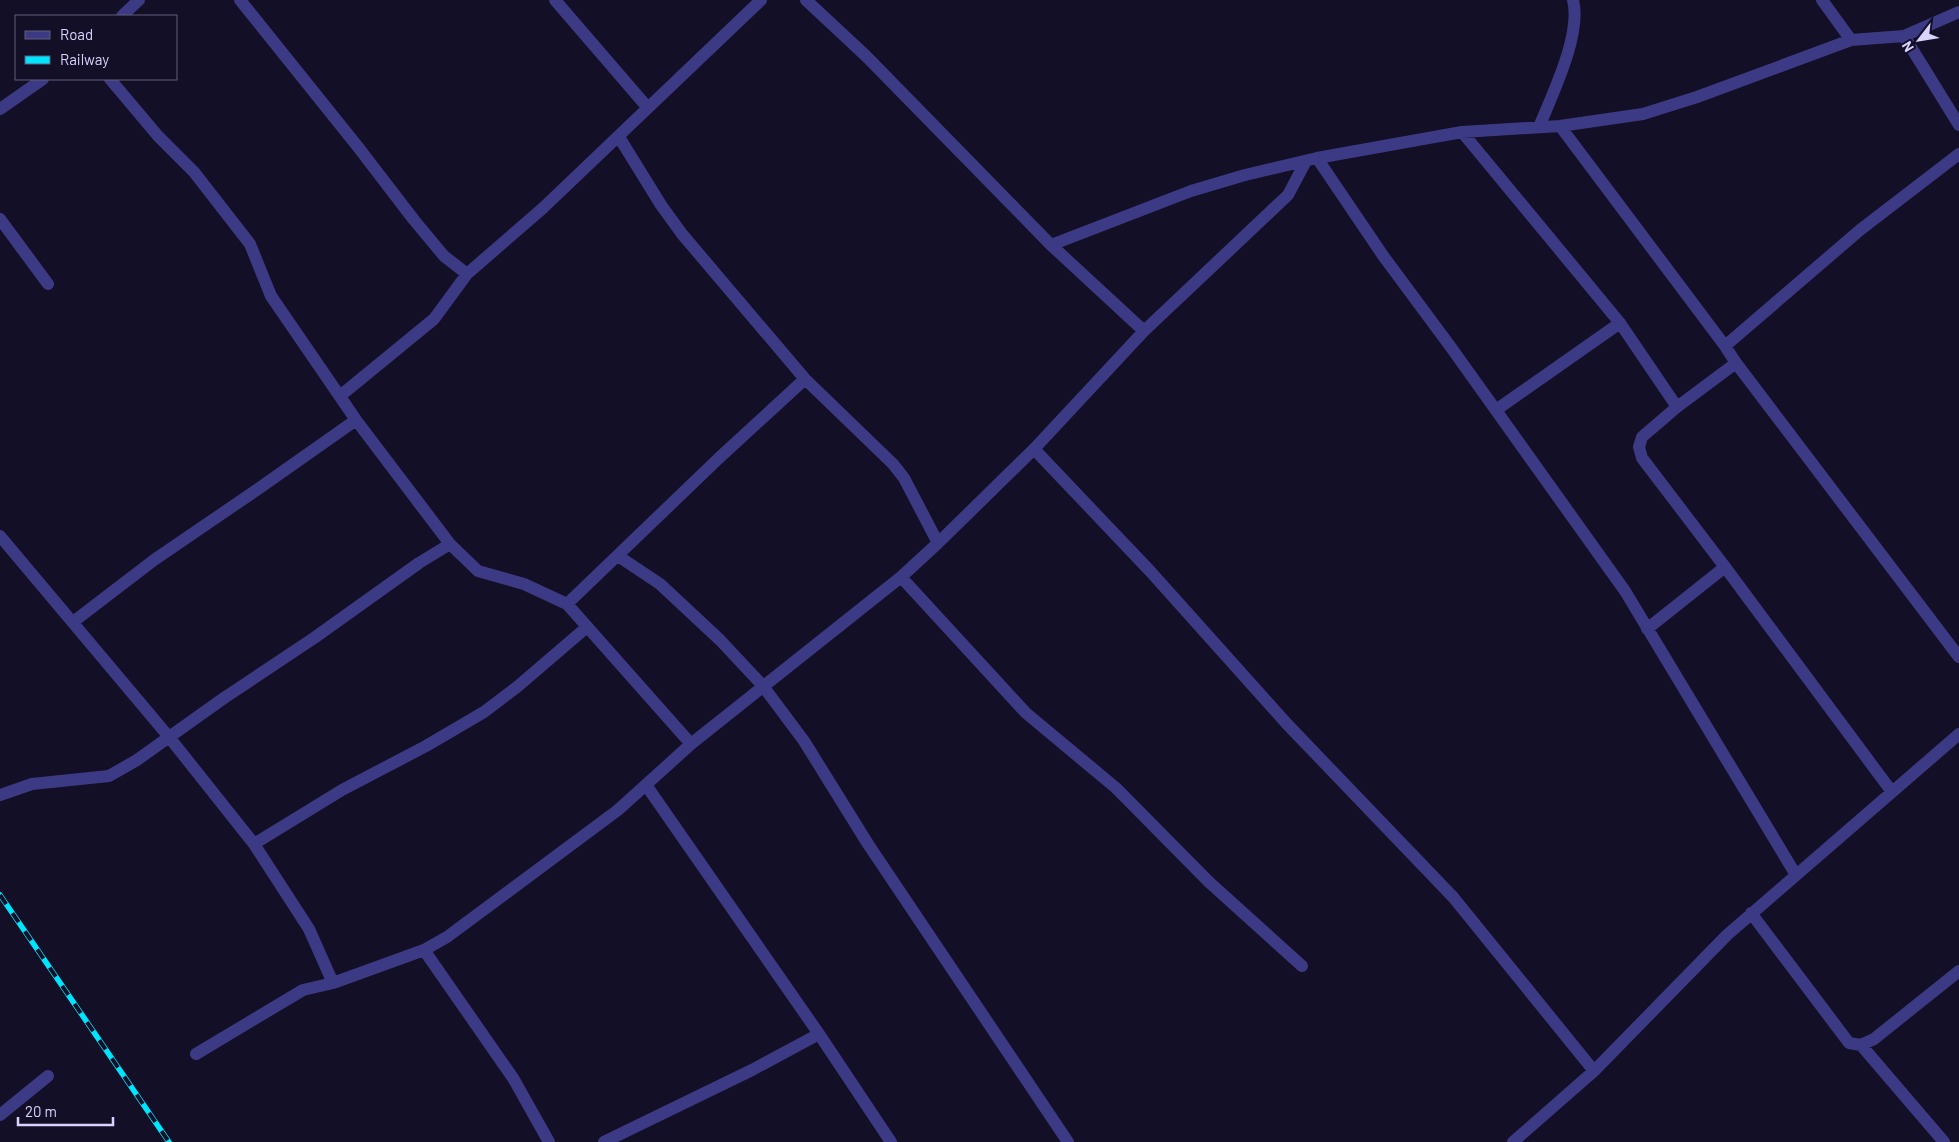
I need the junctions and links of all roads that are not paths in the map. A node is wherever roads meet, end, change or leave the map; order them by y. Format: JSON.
{"nodes":[{"id":1,"x":139,"y":0,"type":"edge"},
{"id":2,"x":240,"y":0,"type":"edge"},
{"id":3,"x":555,"y":0,"type":"edge"},
{"id":4,"x":760,"y":0,"type":"edge"},
{"id":5,"x":806,"y":0,"type":"edge"},
{"id":6,"x":1573,"y":0,"type":"edge"},
{"id":7,"x":1822,"y":0,"type":"edge"},
{"id":8,"x":1959,"y":12,"type":"edge"},
{"id":9,"x":123,"y":15,"type":"edge"},
{"id":10,"x":1904,"y":36,"type":"junction"},
{"id":11,"x":1851,"y":40,"type":"junction"},
{"id":12,"x":42,"y":80,"type":"edge"},
{"id":13,"x":111,"y":80,"type":"edge"},
{"id":14,"x":648,"y":108,"type":"junction"},
{"id":15,"x":0,"y":109,"type":"edge"},
{"id":16,"x":1959,"y":125,"type":"edge"},
{"id":17,"x":1560,"y":126,"type":"junction"},
{"id":18,"x":1539,"y":128,"type":"junction"},
{"id":19,"x":1462,"y":132,"type":"junction"},
{"id":20,"x":619,"y":137,"type":"junction"},
{"id":21,"x":1959,"y":154,"type":"edge"},
{"id":22,"x":1312,"y":159,"type":"junction"},
{"id":23,"x":0,"y":219,"type":"edge"},
{"id":24,"x":1051,"y":246,"type":"junction"},
{"id":25,"x":467,"y":274,"type":"junction"},
{"id":26,"x":48,"y":284,"type":"dead end"},
{"id":27,"x":1620,"y":323,"type":"junction"},
{"id":28,"x":1144,"y":331,"type":"junction"},
{"id":29,"x":1725,"y":346,"type":"junction"},
{"id":30,"x":1736,"y":363,"type":"junction"},
{"id":31,"x":805,"y":380,"type":"junction"},
{"id":32,"x":340,"y":396,"type":"junction"},
{"id":33,"x":1677,"y":407,"type":"junction"},
{"id":34,"x":1496,"y":410,"type":"junction"},
{"id":35,"x":356,"y":420,"type":"junction"},
{"id":36,"x":1034,"y":449,"type":"junction"},
{"id":37,"x":0,"y":536,"type":"edge"},
{"id":38,"x":938,"y":543,"type":"junction"},
{"id":39,"x":450,"y":544,"type":"junction"},
{"id":40,"x":618,"y":556,"type":"junction"},
{"id":41,"x":1725,"y":567,"type":"junction"},
{"id":42,"x":901,"y":577,"type":"junction"},
{"id":43,"x":567,"y":604,"type":"junction"},
{"id":44,"x":73,"y":622,"type":"junction"},
{"id":45,"x":587,"y":627,"type":"junction"},
{"id":46,"x":1647,"y":629,"type":"junction"},
{"id":47,"x":1959,"y":657,"type":"edge"},
{"id":48,"x":763,"y":686,"type":"junction"},
{"id":49,"x":1959,"y":734,"type":"edge"},
{"id":50,"x":169,"y":737,"type":"junction"},
{"id":51,"x":691,"y":744,"type":"junction"},
{"id":52,"x":646,"y":785,"type":"junction"},
{"id":53,"x":1892,"y":792,"type":"junction"},
{"id":54,"x":0,"y":796,"type":"edge"},
{"id":55,"x":254,"y":844,"type":"junction"},
{"id":56,"x":1796,"y":875,"type":"junction"},
{"id":57,"x":1751,"y":914,"type":"junction"},
{"id":58,"x":424,"y":950,"type":"junction"},
{"id":59,"x":1302,"y":966,"type":"dead end"},
{"id":60,"x":1959,"y":971,"type":"edge"},
{"id":61,"x":333,"y":983,"type":"junction"},
{"id":62,"x":819,"y":1034,"type":"junction"},
{"id":63,"x":1861,"y":1046,"type":"junction"},
{"id":64,"x":196,"y":1054,"type":"dead end"},
{"id":65,"x":1594,"y":1071,"type":"junction"},
{"id":66,"x":48,"y":1076,"type":"dead end"},
{"id":67,"x":0,"y":1115,"type":"edge"},
{"id":68,"x":549,"y":1142,"type":"edge"},
{"id":69,"x":604,"y":1142,"type":"edge"},
{"id":70,"x":891,"y":1142,"type":"edge"},
{"id":71,"x":1068,"y":1142,"type":"edge"},
{"id":72,"x":1513,"y":1142,"type":"edge"},
{"id":73,"x":1944,"y":1142,"type":"edge"}],
"edges":[{"from":1,"to":9,"type":"street"},
{"from":2,"to":25,"type":"street"},
{"from":3,"to":14,"type":"street"},
{"from":4,"to":14,"type":"street"},
{"from":5,"to":24,"type":"street"},
{"from":6,"to":18,"type":"street"},
{"from":7,"to":11,"type":"street"},
{"from":8,"to":10,"type":"street"},
{"from":10,"to":11,"type":"street"},
{"from":10,"to":16,"type":"street"},
{"from":11,"to":17,"type":"street"},
{"from":12,"to":15,"type":"street"},
{"from":13,"to":32,"type":"street"},
{"from":14,"to":20,"type":"street"},
{"from":17,"to":18,"type":"street"},
{"from":17,"to":29,"type":"street"},
{"from":18,"to":19,"type":"street"},
{"from":19,"to":22,"type":"street"},
{"from":19,"to":27,"type":"street"},
{"from":20,"to":25,"type":"street"},
{"from":20,"to":31,"type":"street"},
{"from":21,"to":29,"type":"street"},
{"from":22,"to":24,"type":"street"},
{"from":22,"to":28,"type":"street"},
{"from":22,"to":34,"type":"street"},
{"from":23,"to":26,"type":"street"},
{"from":24,"to":28,"type":"street"},
{"from":25,"to":32,"type":"street"},
{"from":27,"to":33,"type":"street"},
{"from":27,"to":34,"type":"street"},
{"from":28,"to":36,"type":"street"},
{"from":29,"to":30,"type":"street"},
{"from":30,"to":33,"type":"street"},
{"from":30,"to":47,"type":"street"},
{"from":31,"to":38,"type":"street"},
{"from":31,"to":40,"type":"street"},
{"from":32,"to":35,"type":"street"},
{"from":33,"to":41,"type":"street"},
{"from":34,"to":46,"type":"street"},
{"from":35,"to":39,"type":"street"},
{"from":35,"to":44,"type":"street"},
{"from":36,"to":38,"type":"street"},
{"from":36,"to":65,"type":"street"},
{"from":37,"to":44,"type":"street"},
{"from":38,"to":42,"type":"street"},
{"from":39,"to":43,"type":"street"},
{"from":39,"to":50,"type":"street"},
{"from":40,"to":43,"type":"street"},
{"from":40,"to":48,"type":"street"},
{"from":41,"to":46,"type":"street"},
{"from":41,"to":53,"type":"street"},
{"from":42,"to":48,"type":"street"},
{"from":42,"to":59,"type":"street"},
{"from":43,"to":45,"type":"street"},
{"from":44,"to":50,"type":"street"},
{"from":45,"to":51,"type":"street"},
{"from":45,"to":55,"type":"street"},
{"from":46,"to":56,"type":"street"},
{"from":48,"to":51,"type":"street"},
{"from":48,"to":71,"type":"street"},
{"from":49,"to":53,"type":"street"},
{"from":50,"to":54,"type":"street"},
{"from":50,"to":55,"type":"street"},
{"from":51,"to":52,"type":"street"},
{"from":52,"to":58,"type":"street"},
{"from":52,"to":62,"type":"street"},
{"from":53,"to":56,"type":"street"},
{"from":55,"to":61,"type":"street"},
{"from":56,"to":57,"type":"street"},
{"from":57,"to":63,"type":"street"},
{"from":57,"to":65,"type":"street"},
{"from":58,"to":61,"type":"street"},
{"from":58,"to":68,"type":"street"},
{"from":60,"to":63,"type":"street"},
{"from":61,"to":64,"type":"street"},
{"from":62,"to":69,"type":"street"},
{"from":62,"to":70,"type":"street"},
{"from":63,"to":73,"type":"street"},
{"from":65,"to":72,"type":"street"},
{"from":66,"to":67,"type":"street"}]}
